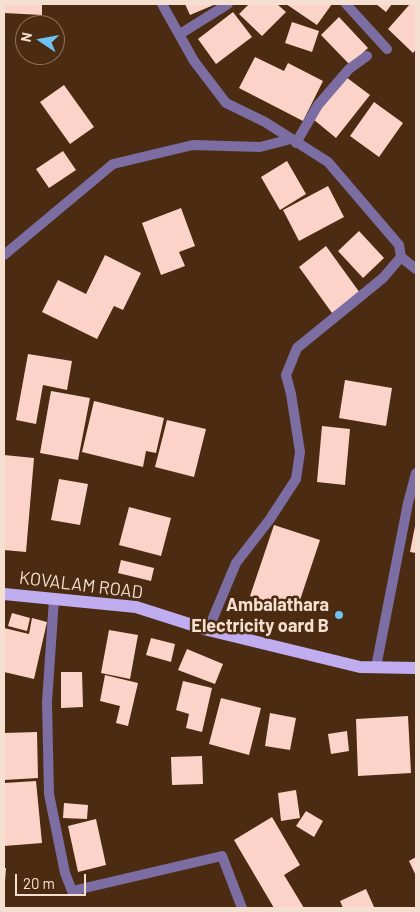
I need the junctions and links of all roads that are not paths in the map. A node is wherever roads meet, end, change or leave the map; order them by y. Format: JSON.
{"nodes":[{"id":1,"x":162,"y":4,"type":"edge"},
{"id":2,"x":228,"y":4,"type":"edge"},
{"id":3,"x":346,"y":4,"type":"edge"},
{"id":4,"x":180,"y":34,"type":"junction"},
{"id":5,"x":387,"y":49,"type":"dead end"},
{"id":6,"x":367,"y":56,"type":"dead end"},
{"id":7,"x":293,"y":141,"type":"junction"},
{"id":8,"x":4,"y":255,"type":"edge"},
{"id":9,"x":401,"y":257,"type":"junction"},
{"id":10,"x":416,"y":269,"type":"edge"},
{"id":11,"x":416,"y":473,"type":"edge"},
{"id":12,"x":4,"y":594,"type":"edge"},
{"id":13,"x":54,"y":599,"type":"junction"},
{"id":14,"x":208,"y":630,"type":"junction"},
{"id":15,"x":376,"y":667,"type":"junction"},
{"id":16,"x":416,"y":668,"type":"edge"},
{"id":17,"x":242,"y":908,"type":"edge"}],
"edges":[{"from":1,"to":4,"type":"street"},
{"from":2,"to":4,"type":"street"},
{"from":3,"to":5,"type":"street"},
{"from":4,"to":7,"type":"street"},
{"from":6,"to":7,"type":"street"},
{"from":7,"to":8,"type":"street"},
{"from":7,"to":9,"type":"street"},
{"from":9,"to":10,"type":"street"},
{"from":9,"to":14,"type":"street"},
{"from":11,"to":15,"type":"street"},
{"from":12,"to":13,"type":"main road","name":"KOVALAM ROAD"},
{"from":13,"to":14,"type":"main road","name":"KOVALAM ROAD"},
{"from":13,"to":17,"type":"street"},
{"from":14,"to":15,"type":"main road","name":"KOVALAM ROAD"},
{"from":15,"to":16,"type":"main road","name":"KOVALAM ROAD"}]}
